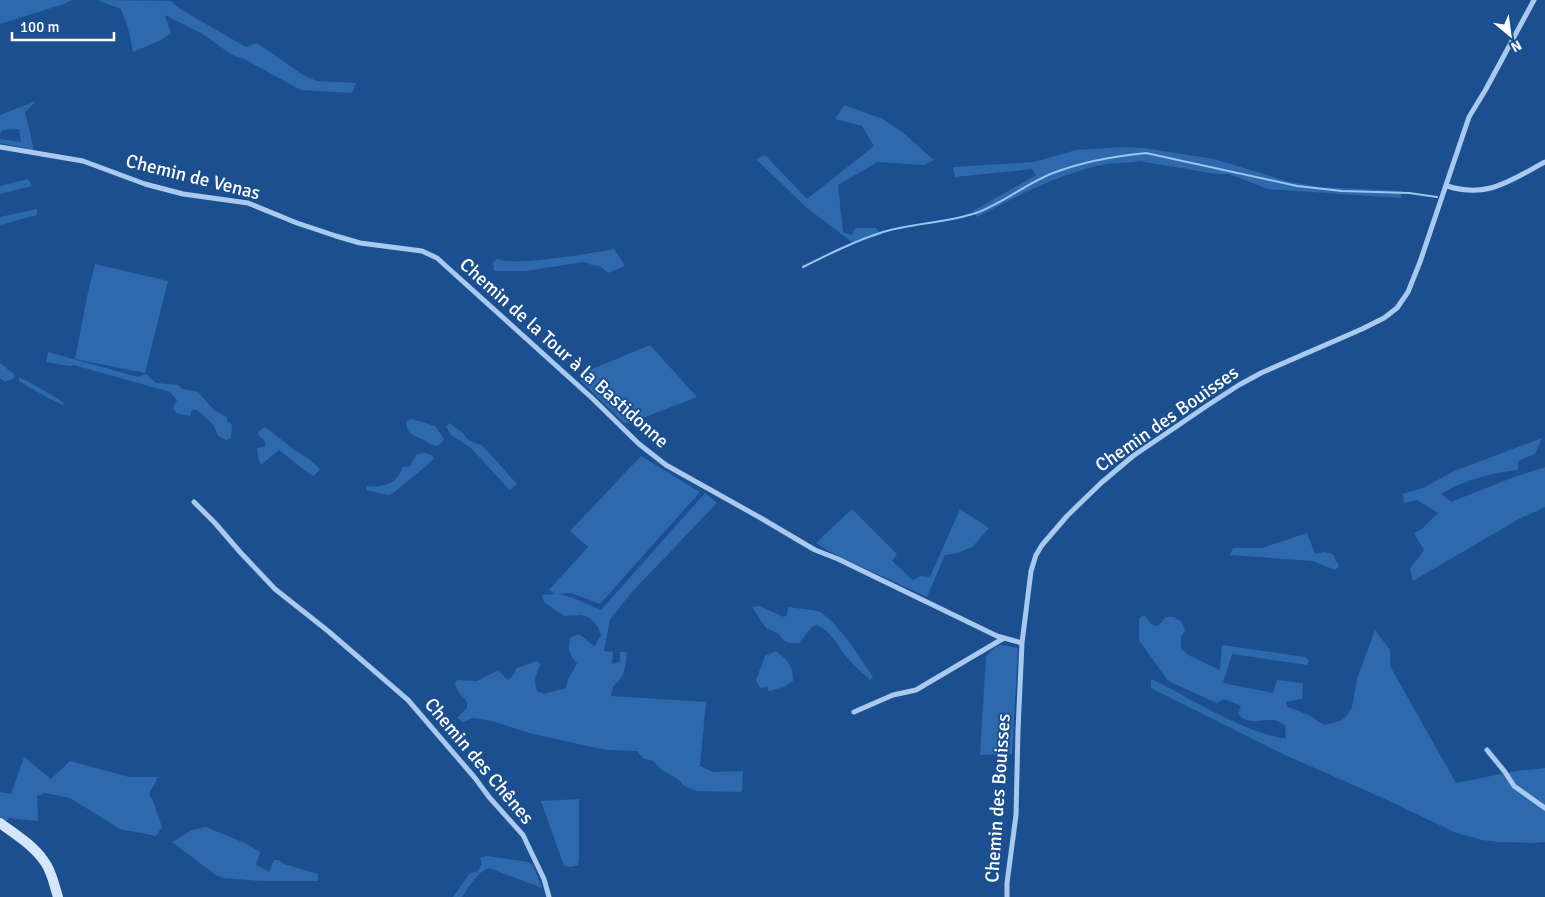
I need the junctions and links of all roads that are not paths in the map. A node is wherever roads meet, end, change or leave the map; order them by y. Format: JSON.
{"nodes":[{"id":1,"x":1534,"y":0,"type":"edge"},
{"id":2,"x":0,"y":147,"type":"edge"},
{"id":3,"x":1545,"y":162,"type":"edge"},
{"id":4,"x":1447,"y":186,"type":"junction"},
{"id":5,"x":435,"y":257,"type":"joint"},
{"id":6,"x":194,"y":502,"type":"dead end"},
{"id":7,"x":1004,"y":638,"type":"junction"},
{"id":8,"x":1022,"y":643,"type":"junction"},
{"id":9,"x":854,"y":712,"type":"dead end"},
{"id":10,"x":1487,"y":750,"type":"dead end"},
{"id":11,"x":1545,"y":808,"type":"edge"},
{"id":12,"x":0,"y":823,"type":"edge"},
{"id":13,"x":58,"y":897,"type":"edge"},
{"id":14,"x":549,"y":897,"type":"edge"},
{"id":15,"x":1007,"y":897,"type":"edge"}],
"edges":[{"from":1,"to":4,"type":"street","name":"Chemin des Bouisses"},
{"from":2,"to":5,"type":"street","name":"Chemin de Venas"},
{"from":3,"to":4,"type":"street"},
{"from":4,"to":8,"type":"street","name":"Chemin des Bouisses"},
{"from":5,"to":7,"type":"street","name":"Chemin de la Tour à la Bastidonne"},
{"from":6,"to":14,"type":"street","name":"Chemin des Chênes"},
{"from":7,"to":8,"type":"street","name":"Chemin de la Tour à la Bastidonne"},
{"from":7,"to":9,"type":"street"},
{"from":8,"to":15,"type":"street","name":"Chemin des Bouisses"},
{"from":10,"to":11,"type":"street"},
{"from":12,"to":13,"type":"street"}]}
